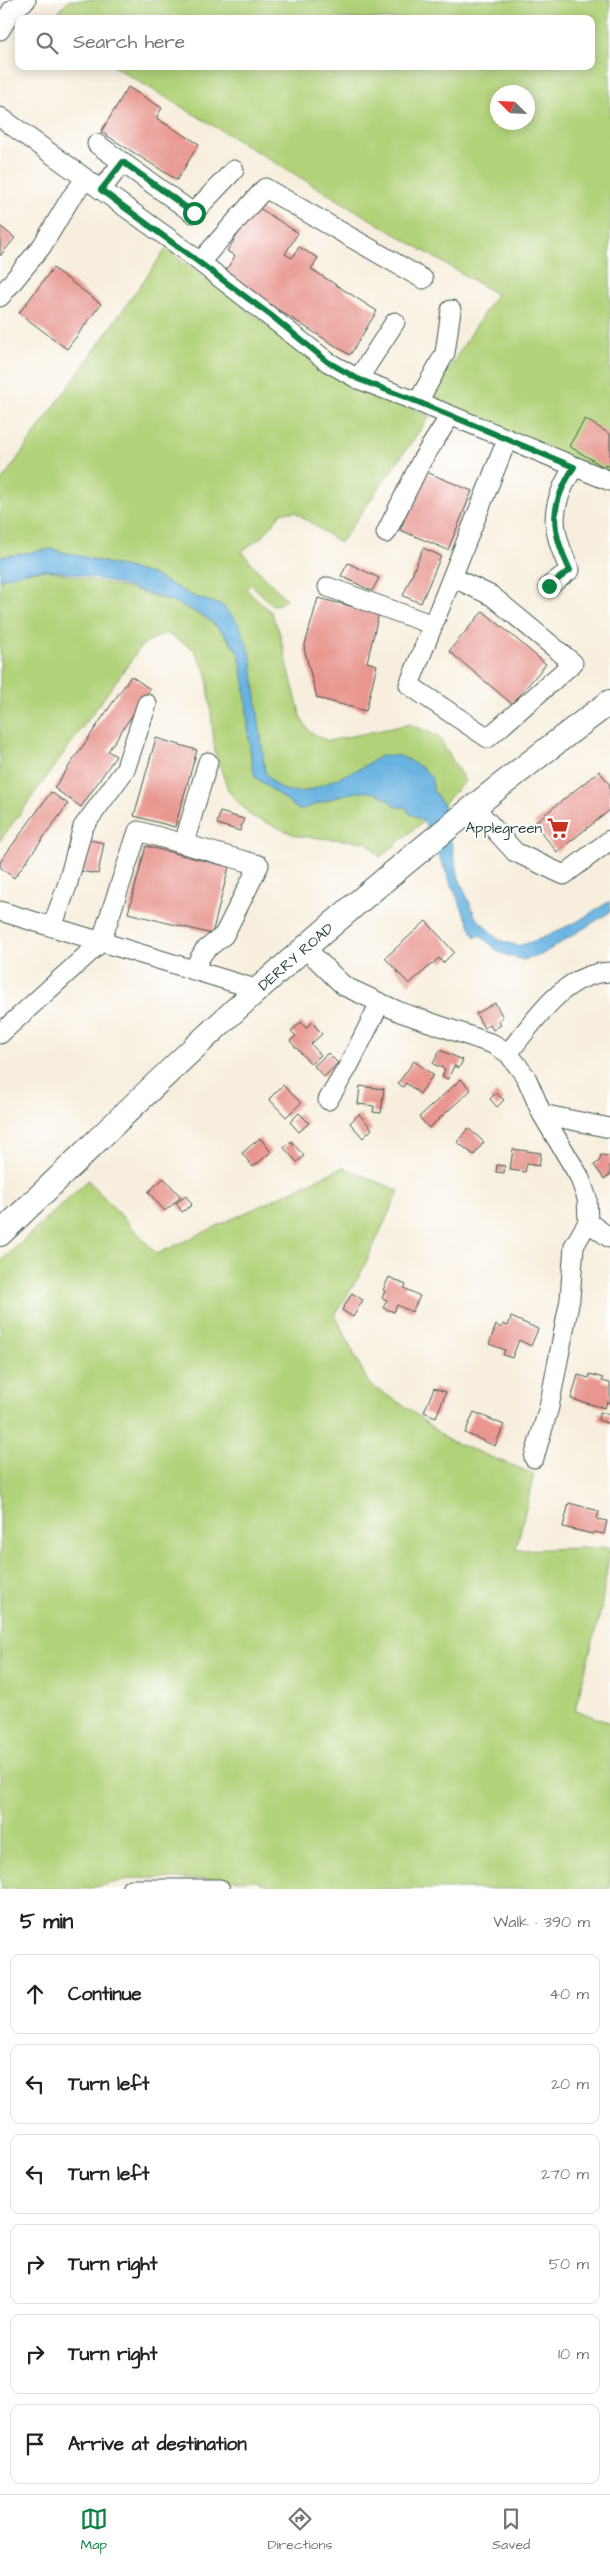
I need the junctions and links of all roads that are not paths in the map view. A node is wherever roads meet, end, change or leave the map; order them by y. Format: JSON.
{"nodes":[{"id":1,"x":26,"y":0,"type":"edge"},
{"id":2,"x":0,"y":30,"type":"edge"},
{"id":3,"x":0,"y":118,"type":"edge"},
{"id":4,"x":97,"y":144,"type":"dead end"},
{"id":5,"x":123,"y":162,"type":"junction"},
{"id":6,"x":234,"y":170,"type":"dead end"},
{"id":7,"x":94,"y":184,"type":"junction"},
{"id":8,"x":200,"y":262,"type":"junction"},
{"id":9,"x":423,"y":279,"type":"dead end"},
{"id":10,"x":0,"y":297,"type":"edge"},
{"id":11,"x":451,"y":310,"type":"dead end"},
{"id":12,"x":395,"y":322,"type":"dead end"},
{"id":13,"x":358,"y":379,"type":"junction"},
{"id":14,"x":418,"y":402,"type":"junction"},
{"id":15,"x":450,"y":416,"type":"junction"},
{"id":16,"x":508,"y":440,"type":"junction"},
{"id":17,"x":574,"y":467,"type":"junction"},
{"id":18,"x":610,"y":481,"type":"edge"},
{"id":19,"x":386,"y":533,"type":"dead end"},
{"id":20,"x":452,"y":577,"type":"junction"},
{"id":21,"x":549,"y":586,"type":"dead end"},
{"id":22,"x":328,"y":587,"type":"dead end"},
{"id":23,"x":433,"y":625,"type":"junction"},
{"id":24,"x":147,"y":704,"type":"dead end"},
{"id":25,"x":607,"y":711,"type":"edge"},
{"id":26,"x":208,"y":762,"type":"dead end"},
{"id":27,"x":467,"y":814,"type":"junction"},
{"id":28,"x":610,"y":840,"type":"edge"},
{"id":29,"x":184,"y":843,"type":"junction"},
{"id":30,"x":0,"y":911,"type":"edge"},
{"id":31,"x":52,"y":927,"type":"junction"},
{"id":32,"x":101,"y":942,"type":"junction"},
{"id":33,"x":305,"y":948,"type":"junction"},
{"id":34,"x":193,"y":970,"type":"junction"},
{"id":35,"x":610,"y":972,"type":"edge"},
{"id":36,"x":259,"y":990,"type":"junction"},
{"id":37,"x":380,"y":1003,"type":"junction"},
{"id":38,"x":0,"y":1034,"type":"edge"},
{"id":39,"x":508,"y":1053,"type":"junction"},
{"id":40,"x":328,"y":1100,"type":"dead end"},
{"id":41,"x":542,"y":1114,"type":"junction"},
{"id":42,"x":610,"y":1128,"type":"edge"},
{"id":43,"x":588,"y":1222,"type":"junction"},
{"id":44,"x":0,"y":1234,"type":"edge"},
{"id":45,"x":610,"y":1238,"type":"edge"},
{"id":46,"x":534,"y":1458,"type":"dead end"},
{"id":47,"x":131,"y":1889,"type":"edge"},
{"id":48,"x":220,"y":1889,"type":"edge"}],
"edges":[{"from":1,"to":2,"type":"street"},
{"from":3,"to":7,"type":"street"},
{"from":4,"to":5,"type":"street"},
{"from":5,"to":6,"type":"street"},
{"from":5,"to":7,"type":"street"},
{"from":7,"to":8,"type":"street"},
{"from":7,"to":10,"type":"street"},
{"from":8,"to":9,"type":"street"},
{"from":8,"to":13,"type":"street"},
{"from":11,"to":14,"type":"street"},
{"from":12,"to":13,"type":"street"},
{"from":13,"to":14,"type":"street"},
{"from":14,"to":15,"type":"street"},
{"from":15,"to":16,"type":"street"},
{"from":15,"to":19,"type":"street"},
{"from":16,"to":17,"type":"street"},
{"from":16,"to":20,"type":"street"},
{"from":17,"to":18,"type":"street"},
{"from":17,"to":21,"type":"street"},
{"from":20,"to":23,"type":"street"},
{"from":20,"to":23,"type":"street"},
{"from":22,"to":23,"type":"street"},
{"from":24,"to":31,"type":"street"},
{"from":25,"to":27,"type":"main road","name":"DERRY ROAD"},
{"from":26,"to":29,"type":"street"},
{"from":27,"to":28,"type":"street"},
{"from":27,"to":33,"type":"main road","name":"DERRY ROAD"},
{"from":29,"to":32,"type":"street"},
{"from":29,"to":34,"type":"street"},
{"from":30,"to":31,"type":"street"},
{"from":31,"to":32,"type":"street"},
{"from":32,"to":34,"type":"street"},
{"from":32,"to":38,"type":"street"},
{"from":33,"to":36,"type":"main road","name":"DERRY ROAD"},
{"from":33,"to":37,"type":"street"},
{"from":34,"to":36,"type":"street"},
{"from":35,"to":39,"type":"street"},
{"from":36,"to":44,"type":"main road","name":"DERRY ROAD"},
{"from":37,"to":39,"type":"street"},
{"from":37,"to":40,"type":"street"},
{"from":39,"to":41,"type":"street"},
{"from":41,"to":42,"type":"street"},
{"from":41,"to":43,"type":"street"},
{"from":43,"to":45,"type":"street"},
{"from":43,"to":46,"type":"street"},
{"from":47,"to":48,"type":"street"}]}
